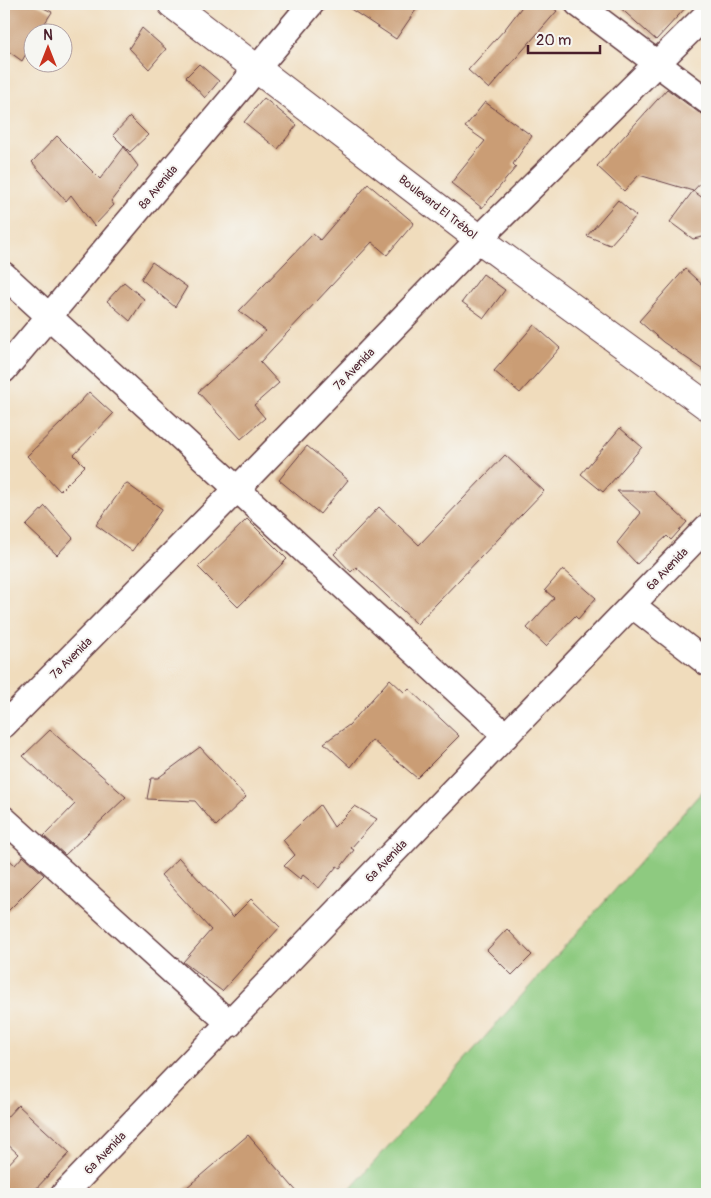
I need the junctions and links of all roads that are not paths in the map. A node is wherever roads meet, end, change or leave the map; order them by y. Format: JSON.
{"nodes":[{"id":1,"x":172,"y":4,"type":"edge"},
{"id":2,"x":311,"y":4,"type":"edge"},
{"id":3,"x":578,"y":4,"type":"edge"},
{"id":4,"x":707,"y":14,"type":"edge"},
{"id":5,"x":658,"y":64,"type":"junction"},
{"id":6,"x":258,"y":68,"type":"junction"},
{"id":7,"x":707,"y":101,"type":"edge"},
{"id":8,"x":479,"y":239,"type":"junction"},
{"id":9,"x":4,"y":274,"type":"edge"},
{"id":10,"x":49,"y":316,"type":"junction"},
{"id":11,"x":4,"y":370,"type":"edge"},
{"id":12,"x":707,"y":406,"type":"edge"},
{"id":13,"x":238,"y":489,"type":"junction"},
{"id":14,"x":707,"y":527,"type":"edge"},
{"id":15,"x":632,"y":605,"type":"junction"},
{"id":16,"x":707,"y":663,"type":"edge"},
{"id":17,"x":4,"y":725,"type":"edge"},
{"id":18,"x":506,"y":736,"type":"junction"},
{"id":19,"x":4,"y":819,"type":"edge"},
{"id":20,"x":230,"y":1024,"type":"junction"},
{"id":21,"x":64,"y":1194,"type":"edge"}],
"edges":[{"from":1,"to":6,"type":"main road","name":"Boulevard El Trébol"},
{"from":2,"to":6,"type":"street","name":"8a Avenida"},
{"from":3,"to":5,"type":"street"},
{"from":4,"to":5,"type":"street","name":"7a Avenida"},
{"from":5,"to":7,"type":"street"},
{"from":5,"to":8,"type":"street","name":"7a Avenida"},
{"from":6,"to":8,"type":"main road","name":"Boulevard El Trébol"},
{"from":6,"to":10,"type":"street","name":"8a Avenida"},
{"from":8,"to":12,"type":"main road","name":"Boulevard El Trébol"},
{"from":8,"to":13,"type":"street","name":"7a Avenida"},
{"from":9,"to":10,"type":"street"},
{"from":10,"to":11,"type":"street","name":"8a Avenida"},
{"from":10,"to":13,"type":"street"},
{"from":13,"to":17,"type":"street","name":"7a Avenida"},
{"from":13,"to":18,"type":"street"},
{"from":14,"to":15,"type":"street","name":"6a Avenida"},
{"from":15,"to":16,"type":"street"},
{"from":15,"to":18,"type":"street","name":"6a Avenida"},
{"from":18,"to":20,"type":"street","name":"6a Avenida"},
{"from":19,"to":20,"type":"street"},
{"from":20,"to":21,"type":"street","name":"6a Avenida"}]}
